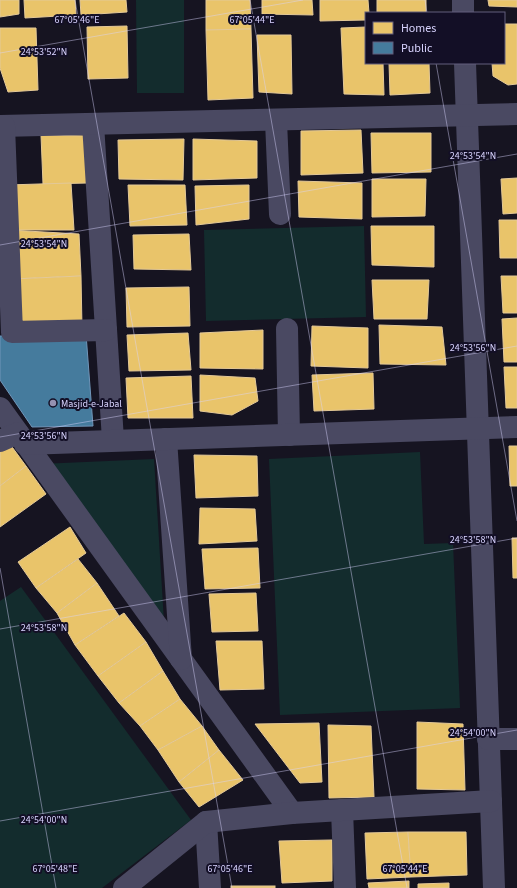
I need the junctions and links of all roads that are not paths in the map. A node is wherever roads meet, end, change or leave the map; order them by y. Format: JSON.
{"nodes":[{"id":1,"x":463,"y":0,"type":"edge"},
{"id":2,"x":463,"y":12,"type":"edge"},
{"id":3,"x":465,"y":64,"type":"edge"},
{"id":4,"x":517,"y":114,"type":"edge"},
{"id":5,"x":467,"y":116,"type":"junction"},
{"id":6,"x":276,"y":121,"type":"junction"},
{"id":7,"x":93,"y":124,"type":"junction"},
{"id":8,"x":2,"y":126,"type":"edge"},
{"id":9,"x":280,"y":214,"type":"dead end"},
{"id":10,"x":287,"y":329,"type":"dead end"},
{"id":11,"x":106,"y":330,"type":"junction"},
{"id":12,"x":6,"y":332,"type":"edge"},
{"id":13,"x":0,"y":408,"type":"edge"},
{"id":14,"x":517,"y":427,"type":"edge"},
{"id":15,"x":476,"y":429,"type":"junction"},
{"id":16,"x":289,"y":435,"type":"junction"},
{"id":17,"x":14,"y":439,"type":"edge"},
{"id":18,"x":166,"y":439,"type":"junction"},
{"id":19,"x":113,"y":440,"type":"junction"},
{"id":20,"x":181,"y":659,"type":"junction"},
{"id":21,"x":517,"y":738,"type":"edge"},
{"id":22,"x":488,"y":739,"type":"junction"},
{"id":23,"x":490,"y":801,"type":"junction"},
{"id":24,"x":342,"y":810,"type":"junction"},
{"id":25,"x":292,"y":813,"type":"junction"},
{"id":26,"x":206,"y":822,"type":"junction"},
{"id":27,"x":124,"y":888,"type":"edge"},
{"id":28,"x":210,"y":888,"type":"edge"},
{"id":29,"x":346,"y":888,"type":"edge"},
{"id":30,"x":494,"y":888,"type":"edge"}],
"edges":[{"from":1,"to":2,"type":"street"},
{"from":3,"to":5,"type":"street"},
{"from":4,"to":5,"type":"street"},
{"from":5,"to":6,"type":"street"},
{"from":5,"to":15,"type":"street"},
{"from":6,"to":7,"type":"street"},
{"from":6,"to":9,"type":"street"},
{"from":7,"to":8,"type":"street"},
{"from":7,"to":11,"type":"street"},
{"from":8,"to":12,"type":"street"},
{"from":10,"to":16,"type":"street"},
{"from":11,"to":12,"type":"street"},
{"from":11,"to":19,"type":"street"},
{"from":13,"to":17,"type":"street"},
{"from":14,"to":15,"type":"street"},
{"from":15,"to":16,"type":"street"},
{"from":15,"to":22,"type":"street"},
{"from":16,"to":18,"type":"street"},
{"from":17,"to":19,"type":"street"},
{"from":17,"to":20,"type":"street"},
{"from":18,"to":19,"type":"street"},
{"from":18,"to":20,"type":"street"},
{"from":20,"to":25,"type":"street"},
{"from":21,"to":22,"type":"street"},
{"from":22,"to":23,"type":"street"},
{"from":23,"to":24,"type":"street"},
{"from":23,"to":30,"type":"street"},
{"from":24,"to":25,"type":"street"},
{"from":24,"to":29,"type":"street"},
{"from":25,"to":26,"type":"street"},
{"from":26,"to":27,"type":"street"},
{"from":26,"to":28,"type":"street"}]}
